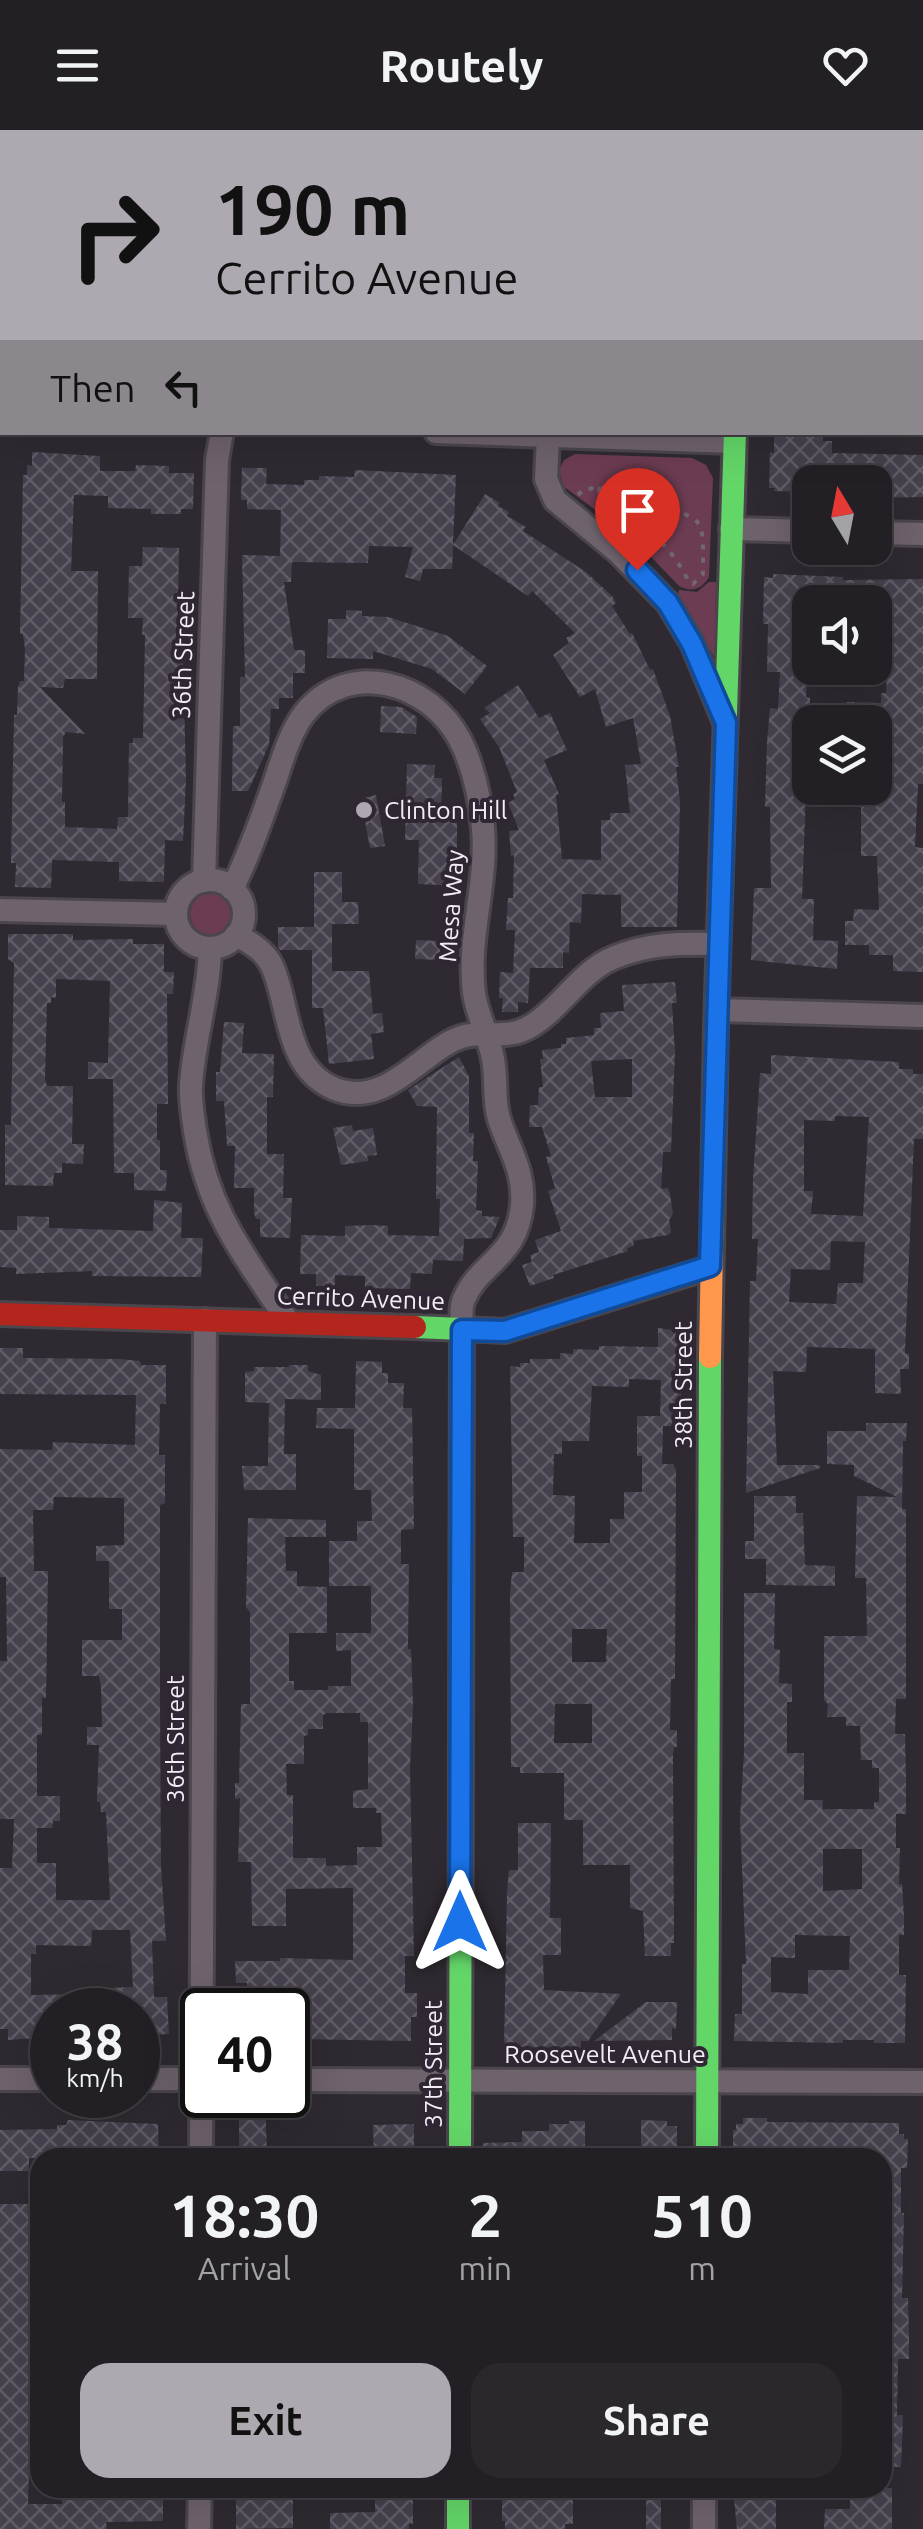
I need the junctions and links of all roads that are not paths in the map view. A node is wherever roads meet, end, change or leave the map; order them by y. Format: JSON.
{"nodes":[{"id":1,"x":221,"y":435,"type":"edge"},
{"id":2,"x":530,"y":435,"type":"edge"},
{"id":3,"x":548,"y":436,"type":"junction"},
{"id":4,"x":734,"y":437,"type":"edge"},
{"id":5,"x":731,"y":530,"type":"junction"},
{"id":6,"x":792,"y":531,"type":"edge"},
{"id":7,"x":892,"y":533,"type":"edge"},
{"id":8,"x":923,"y":534,"type":"edge"},
{"id":9,"x":726,"y":723,"type":"junction"},
{"id":10,"x":204,"y":881,"type":"junction"},
{"id":11,"x":232,"y":889,"type":"junction"},
{"id":12,"x":0,"y":910,"type":"edge"},
{"id":13,"x":176,"y":914,"type":"junction"},
{"id":14,"x":236,"y":935,"type":"junction"},
{"id":15,"x":718,"y":944,"type":"junction"},
{"id":16,"x":210,"y":948,"type":"junction"},
{"id":17,"x":716,"y":1010,"type":"junction"},
{"id":18,"x":923,"y":1016,"type":"edge"},
{"id":19,"x":488,"y":1036,"type":"junction"},
{"id":20,"x":710,"y":1266,"type":"junction"},
{"id":21,"x":0,"y":1314,"type":"edge"},
{"id":22,"x":205,"y":1320,"type":"junction"},
{"id":23,"x":288,"y":1323,"type":"junction"},
{"id":24,"x":462,"y":1330,"type":"junction"},
{"id":25,"x":202,"y":1988,"type":"edge"},
{"id":26,"x":0,"y":2079,"type":"edge"},
{"id":27,"x":30,"y":2079,"type":"edge"},
{"id":28,"x":310,"y":2080,"type":"edge"},
{"id":29,"x":460,"y":2081,"type":"junction"},
{"id":30,"x":708,"y":2082,"type":"junction"},
{"id":31,"x":923,"y":2082,"type":"edge"},
{"id":32,"x":202,"y":2118,"type":"edge"},
{"id":33,"x":201,"y":2148,"type":"edge"},
{"id":34,"x":460,"y":2148,"type":"edge"},
{"id":35,"x":708,"y":2148,"type":"edge"},
{"id":36,"x":200,"y":2498,"type":"edge"},
{"id":37,"x":458,"y":2498,"type":"edge"},
{"id":38,"x":704,"y":2498,"type":"edge"},
{"id":39,"x":200,"y":2529,"type":"edge"},
{"id":40,"x":458,"y":2529,"type":"edge"},
{"id":41,"x":704,"y":2529,"type":"edge"}],
"edges":[{"from":1,"to":10,"type":"street","name":"36th Street"},
{"from":2,"to":3,"type":"street"},
{"from":3,"to":4,"type":"street"},
{"from":3,"to":9,"type":"street"},
{"from":4,"to":5,"type":"street","name":"38th Street"},
{"from":5,"to":6,"type":"street"},
{"from":5,"to":9,"type":"street","name":"38th Street"},
{"from":7,"to":8,"type":"street"},
{"from":9,"to":15,"type":"street","name":"38th Street"},
{"from":10,"to":11,"type":"street"},
{"from":10,"to":13,"type":"street"},
{"from":11,"to":14,"type":"street"},
{"from":11,"to":19,"type":"street","name":"Mesa Way"},
{"from":12,"to":13,"type":"street"},
{"from":13,"to":16,"type":"street"},
{"from":14,"to":16,"type":"street"},
{"from":14,"to":19,"type":"street"},
{"from":15,"to":17,"type":"street","name":"38th Street"},
{"from":15,"to":19,"type":"street"},
{"from":16,"to":23,"type":"street"},
{"from":17,"to":18,"type":"street"},
{"from":17,"to":20,"type":"street","name":"38th Street"},
{"from":19,"to":24,"type":"street","name":"37th Street"},
{"from":20,"to":24,"type":"street","name":"Cerrito Avenue"},
{"from":20,"to":30,"type":"street","name":"38th Street"},
{"from":21,"to":22,"type":"street","name":"Cerrito Avenue"},
{"from":22,"to":23,"type":"street","name":"Cerrito Avenue"},
{"from":22,"to":25,"type":"street","name":"36th Street"},
{"from":23,"to":24,"type":"street","name":"Cerrito Avenue"},
{"from":24,"to":29,"type":"street","name":"37th Street"},
{"from":26,"to":27,"type":"street"},
{"from":28,"to":29,"type":"street","name":"Roosevelt Avenue"},
{"from":29,"to":30,"type":"street","name":"Roosevelt Avenue"},
{"from":29,"to":34,"type":"street","name":"37th Street"},
{"from":30,"to":31,"type":"street","name":"Roosevelt Avenue"},
{"from":30,"to":35,"type":"street","name":"38th Street"},
{"from":32,"to":33,"type":"street","name":"36th Street"},
{"from":36,"to":39,"type":"street"},
{"from":37,"to":40,"type":"street"},
{"from":38,"to":41,"type":"street"}]}
